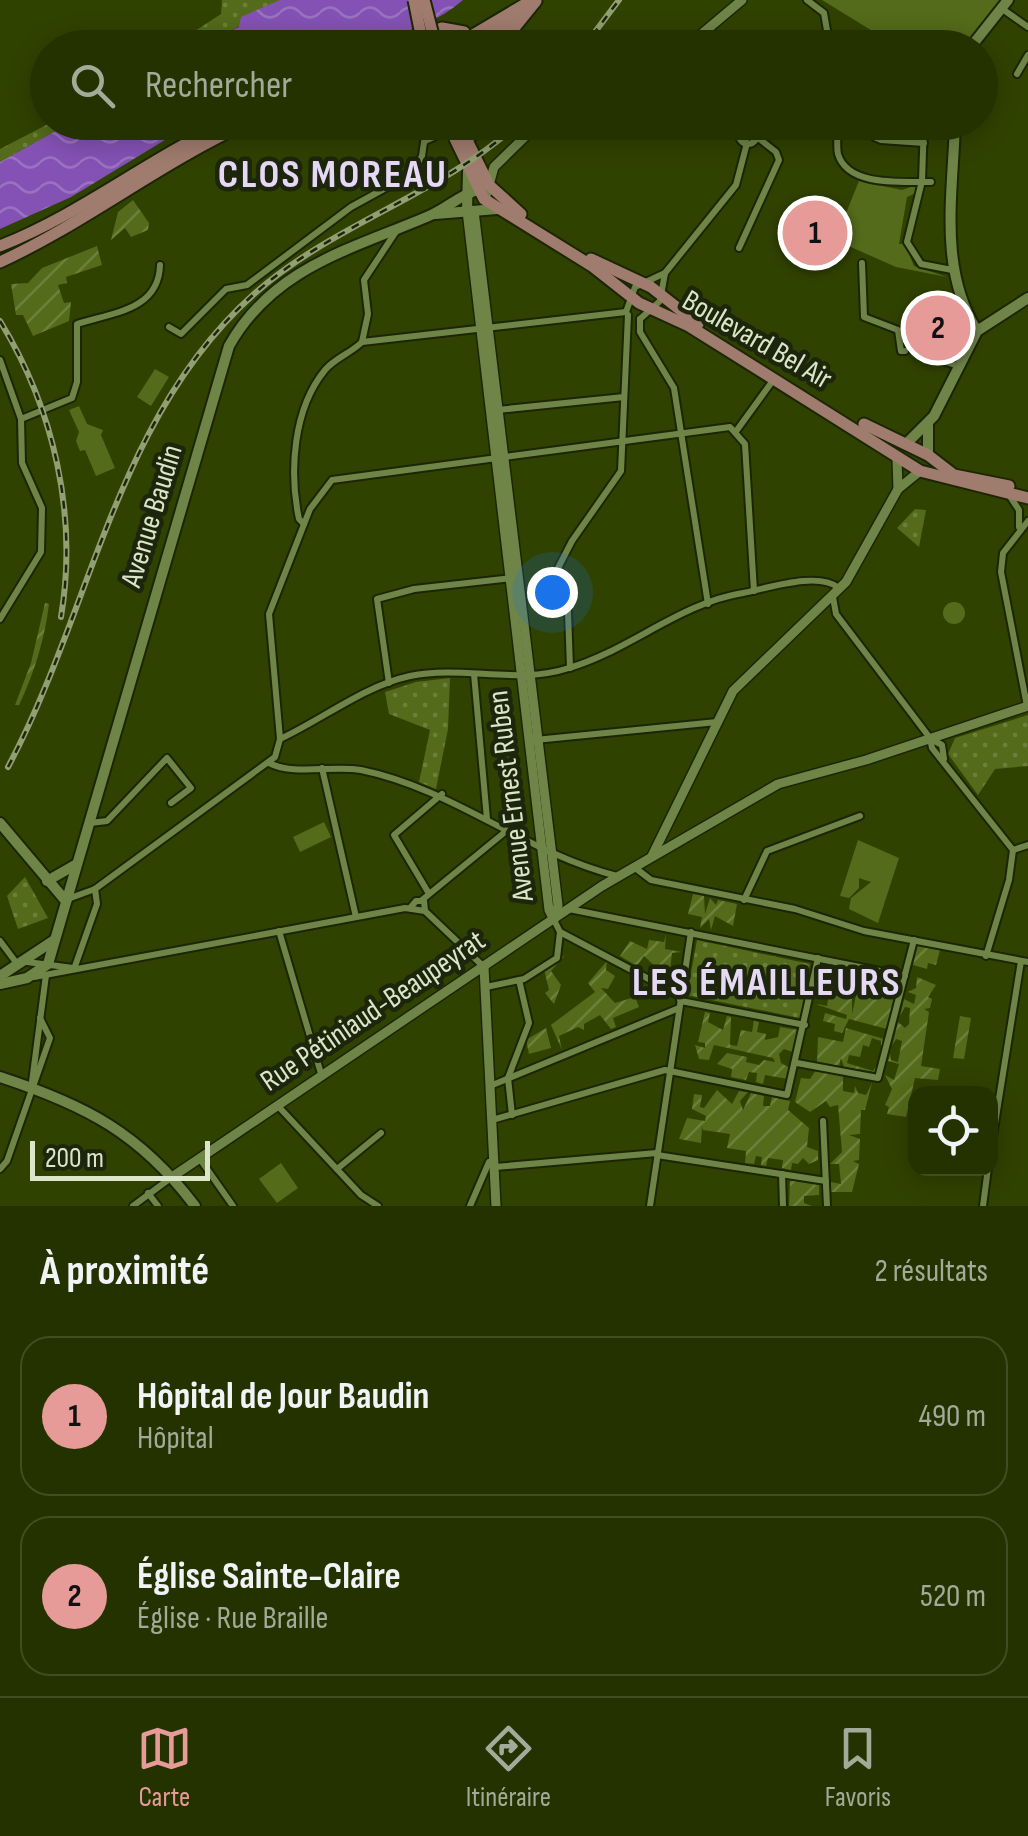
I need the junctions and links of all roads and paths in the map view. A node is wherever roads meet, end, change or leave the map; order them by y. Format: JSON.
{"nodes":[{"id":1,"x":414,"y":0,"type":"edge"},
{"id":2,"x":424,"y":0,"type":"edge"},
{"id":3,"x":742,"y":0,"type":"edge"},
{"id":4,"x":807,"y":0,"type":"edge"},
{"id":5,"x":534,"y":2,"type":"edge"},
{"id":6,"x":1005,"y":4,"type":"edge"},
{"id":7,"x":1028,"y":27,"type":"edge"},
{"id":8,"x":426,"y":30,"type":"edge"},
{"id":9,"x":429,"y":30,"type":"edge"},
{"id":10,"x":483,"y":30,"type":"edge"},
{"id":11,"x":512,"y":30,"type":"edge"},
{"id":12,"x":706,"y":30,"type":"edge"},
{"id":13,"x":827,"y":30,"type":"edge"},
{"id":14,"x":984,"y":30,"type":"edge"},
{"id":15,"x":1028,"y":56,"type":"edge"},
{"id":16,"x":1017,"y":74,"type":"dead end"},
{"id":17,"x":188,"y":140,"type":"edge"},
{"id":18,"x":211,"y":140,"type":"edge"},
{"id":19,"x":458,"y":140,"type":"edge"},
{"id":20,"x":463,"y":140,"type":"edge"},
{"id":21,"x":470,"y":140,"type":"edge"},
{"id":22,"x":523,"y":140,"type":"edge"},
{"id":23,"x":742,"y":140,"type":"edge"},
{"id":24,"x":752,"y":140,"type":"edge"},
{"id":25,"x":761,"y":140,"type":"edge"},
{"id":26,"x":838,"y":140,"type":"edge"},
{"id":27,"x":881,"y":140,"type":"edge"},
{"id":28,"x":954,"y":140,"type":"edge"},
{"id":29,"x":424,"y":142,"type":"edge"},
{"id":30,"x":924,"y":142,"type":"joint"},
{"id":31,"x":466,"y":143,"type":"junction"},
{"id":32,"x":746,"y":144,"type":"junction"},
{"id":33,"x":482,"y":182,"type":"junction"},
{"id":34,"x":931,"y":182,"type":"junction"},
{"id":35,"x":953,"y":183,"type":"junction"},
{"id":36,"x":503,"y":208,"type":"junction"},
{"id":37,"x":470,"y":211,"type":"junction"},
{"id":38,"x":434,"y":214,"type":"junction"},
{"id":39,"x":398,"y":227,"type":"junction"},
{"id":40,"x":0,"y":246,"type":"edge"},
{"id":41,"x":740,"y":248,"type":"dead end"},
{"id":42,"x":0,"y":262,"type":"edge"},
{"id":43,"x":862,"y":263,"type":"dead end"},
{"id":44,"x":160,"y":265,"type":"dead end"},
{"id":45,"x":952,"y":270,"type":"junction"},
{"id":46,"x":665,"y":273,"type":"junction"},
{"id":47,"x":636,"y":288,"type":"junction"},
{"id":48,"x":1028,"y":298,"type":"edge"},
{"id":49,"x":659,"y":302,"type":"junction"},
{"id":50,"x":627,"y":314,"type":"junction"},
{"id":51,"x":640,"y":320,"type":"junction"},
{"id":52,"x":169,"y":327,"type":"dead end"},
{"id":53,"x":486,"y":329,"type":"junction"},
{"id":54,"x":977,"y":331,"type":"junction"},
{"id":55,"x":362,"y":342,"type":"junction"},
{"id":56,"x":0,"y":360,"type":"edge"},
{"id":57,"x":958,"y":366,"type":"junction"},
{"id":58,"x":774,"y":379,"type":"junction"},
{"id":59,"x":624,"y":397,"type":"junction"},
{"id":60,"x":496,"y":410,"type":"junction"},
{"id":61,"x":21,"y":418,"type":"junction"},
{"id":62,"x":928,"y":425,"type":"junction"},
{"id":63,"x":737,"y":430,"type":"junction"},
{"id":64,"x":681,"y":434,"type":"junction"},
{"id":65,"x":622,"y":441,"type":"junction"},
{"id":66,"x":907,"y":443,"type":"junction"},
{"id":67,"x":501,"y":455,"type":"junction"},
{"id":68,"x":928,"y":455,"type":"junction"},
{"id":69,"x":897,"y":460,"type":"junction"},
{"id":70,"x":920,"y":471,"type":"junction"},
{"id":71,"x":898,"y":489,"type":"junction"},
{"id":72,"x":1005,"y":493,"type":"junction"},
{"id":73,"x":1028,"y":494,"type":"edge"},
{"id":74,"x":1028,"y":521,"type":"edge"},
{"id":75,"x":304,"y":524,"type":"junction"},
{"id":76,"x":1019,"y":528,"type":"junction"},
{"id":77,"x":515,"y":578,"type":"junction"},
{"id":78,"x":754,"y":591,"type":"junction"},
{"id":79,"x":837,"y":592,"type":"junction"},
{"id":80,"x":708,"y":604,"type":"junction"},
{"id":81,"x":0,"y":618,"type":"edge"},
{"id":82,"x":570,"y":668,"type":"junction"},
{"id":83,"x":474,"y":674,"type":"junction"},
{"id":84,"x":526,"y":676,"type":"junction"},
{"id":85,"x":389,"y":683,"type":"junction"},
{"id":86,"x":1027,"y":706,"type":"edge"},
{"id":87,"x":718,"y":722,"type":"junction"},
{"id":88,"x":930,"y":738,"type":"junction"},
{"id":89,"x":280,"y":739,"type":"junction"},
{"id":90,"x":534,"y":740,"type":"junction"},
{"id":91,"x":269,"y":763,"type":"junction"},
{"id":92,"x":322,"y":768,"type":"junction"},
{"id":93,"x":442,"y":794,"type":"junction"},
{"id":94,"x":171,"y":804,"type":"dead end"},
{"id":95,"x":860,"y":816,"type":"dead end"},
{"id":96,"x":487,"y":821,"type":"junction"},
{"id":97,"x":0,"y":823,"type":"edge"},
{"id":98,"x":89,"y":823,"type":"junction"},
{"id":99,"x":505,"y":832,"type":"junction"},
{"id":100,"x":1028,"y":845,"type":"edge"},
{"id":101,"x":1012,"y":850,"type":"junction"},
{"id":102,"x":547,"y":852,"type":"junction"},
{"id":103,"x":651,"y":858,"type":"junction"},
{"id":104,"x":76,"y":864,"type":"junction"},
{"id":105,"x":634,"y":867,"type":"junction"},
{"id":106,"x":617,"y":876,"type":"junction"},
{"id":107,"x":46,"y":882,"type":"junction"},
{"id":108,"x":95,"y":888,"type":"junction"},
{"id":109,"x":428,"y":892,"type":"junction"},
{"id":110,"x":64,"y":900,"type":"junction"},
{"id":111,"x":422,"y":900,"type":"junction"},
{"id":112,"x":744,"y":900,"type":"junction"},
{"id":113,"x":410,"y":908,"type":"junction"},
{"id":114,"x":569,"y":909,"type":"junction"},
{"id":115,"x":425,"y":911,"type":"junction"},
{"id":116,"x":61,"y":914,"type":"junction"},
{"id":117,"x":356,"y":917,"type":"junction"},
{"id":118,"x":554,"y":920,"type":"junction"},
{"id":119,"x":279,"y":931,"type":"junction"},
{"id":120,"x":560,"y":932,"type":"junction"},
{"id":121,"x":691,"y":932,"type":"junction"},
{"id":122,"x":54,"y":940,"type":"junction"},
{"id":123,"x":914,"y":940,"type":"junction"},
{"id":124,"x":0,"y":941,"type":"edge"},
{"id":125,"x":986,"y":956,"type":"junction"},
{"id":126,"x":818,"y":958,"type":"junction"},
{"id":127,"x":1024,"y":962,"type":"edge"},
{"id":128,"x":23,"y":964,"type":"junction"},
{"id":129,"x":484,"y":967,"type":"junction"},
{"id":130,"x":74,"y":969,"type":"junction"},
{"id":131,"x":47,"y":970,"type":"junction"},
{"id":132,"x":0,"y":976,"type":"edge"},
{"id":133,"x":905,"y":976,"type":"junction"},
{"id":134,"x":518,"y":980,"type":"junction"},
{"id":135,"x":0,"y":984,"type":"edge"},
{"id":136,"x":486,"y":987,"type":"junction"},
{"id":137,"x":680,"y":1004,"type":"junction"},
{"id":138,"x":40,"y":1018,"type":"junction"},
{"id":139,"x":805,"y":1025,"type":"junction"},
{"id":140,"x":797,"y":1062,"type":"junction"},
{"id":141,"x":670,"y":1071,"type":"junction"},
{"id":142,"x":322,"y":1077,"type":"junction"},
{"id":143,"x":0,"y":1078,"type":"edge"},
{"id":144,"x":508,"y":1078,"type":"junction"},
{"id":145,"x":490,"y":1086,"type":"junction"},
{"id":146,"x":32,"y":1088,"type":"junction"},
{"id":147,"x":278,"y":1106,"type":"junction"},
{"id":148,"x":998,"y":1110,"type":"edge"},
{"id":149,"x":512,"y":1115,"type":"junction"},
{"id":150,"x":492,"y":1120,"type":"junction"},
{"id":151,"x":823,"y":1121,"type":"dead end"},
{"id":152,"x":380,"y":1132,"type":"dead end"},
{"id":153,"x":657,"y":1154,"type":"junction"},
{"id":154,"x":200,"y":1159,"type":"junction"},
{"id":155,"x":494,"y":1164,"type":"junction"},
{"id":156,"x":0,"y":1169,"type":"edge"},
{"id":157,"x":337,"y":1169,"type":"junction"},
{"id":158,"x":782,"y":1174,"type":"junction"},
{"id":159,"x":987,"y":1176,"type":"edge"},
{"id":160,"x":172,"y":1177,"type":"junction"},
{"id":161,"x":826,"y":1181,"type":"junction"},
{"id":162,"x":148,"y":1194,"type":"junction"},
{"id":163,"x":194,"y":1205,"type":"edge"},
{"id":164,"x":133,"y":1206,"type":"edge"},
{"id":165,"x":158,"y":1206,"type":"edge"},
{"id":166,"x":233,"y":1206,"type":"edge"},
{"id":167,"x":378,"y":1206,"type":"edge"},
{"id":168,"x":470,"y":1206,"type":"edge"},
{"id":169,"x":496,"y":1206,"type":"edge"},
{"id":170,"x":650,"y":1206,"type":"edge"},
{"id":171,"x":783,"y":1206,"type":"edge"},
{"id":172,"x":827,"y":1206,"type":"edge"},
{"id":173,"x":983,"y":1206,"type":"edge"}],
"edges":[{"from":1,"to":8,"type":"main road","bridge":true},
{"from":2,"to":9,"type":"main road","bridge":true},
{"from":3,"to":12,"type":"street"},
{"from":4,"to":13,"type":"street"},
{"from":5,"to":10,"type":"main road"},
{"from":5,"to":11,"type":"main road"},
{"from":6,"to":7,"type":"street"},
{"from":6,"to":14,"type":"main road"},
{"from":15,"to":16,"type":"street"},
{"from":17,"to":40,"type":"main road"},
{"from":18,"to":42,"type":"main road"},
{"from":19,"to":33,"type":"main road"},
{"from":20,"to":31,"type":"main road"},
{"from":21,"to":31,"type":"street"},
{"from":22,"to":33,"type":"street"},
{"from":23,"to":32,"type":"street"},
{"from":24,"to":32,"type":"street"},
{"from":25,"to":41,"type":"street"},
{"from":26,"to":34,"type":"street"},
{"from":27,"to":30,"type":"street"},
{"from":28,"to":35,"type":"main road"},
{"from":29,"to":52,"type":"street"},
{"from":30,"to":34,"type":"street"},
{"from":31,"to":33,"type":"main road"},
{"from":32,"to":46,"type":"street"},
{"from":33,"to":36,"type":"main road","name":"Boulevard Bel Air"},
{"from":33,"to":37,"type":"main road"},
{"from":33,"to":37,"type":"main road","name":"Avenue Ernest Ruben"},
{"from":33,"to":38,"type":"main road","name":"Avenue Baudin"},
{"from":34,"to":35,"type":"street"},
{"from":34,"to":45,"type":"street"},
{"from":35,"to":45,"type":"main road"},
{"from":36,"to":37,"type":"main road","name":"Avenue Baudin"},
{"from":36,"to":47,"type":"main road","name":"Boulevard Bel Air"},
{"from":37,"to":38,"type":"main road","name":"Avenue Baudin"},
{"from":37,"to":53,"type":"street","name":"Avenue Ernest Ruben"},
{"from":38,"to":39,"type":"main road","name":"Avenue Baudin"},
{"from":39,"to":55,"type":"street"},
{"from":39,"to":98,"type":"main road","name":"Avenue Baudin"},
{"from":43,"to":57,"type":"street"},
{"from":44,"to":61,"type":"street"},
{"from":45,"to":54,"type":"main road"},
{"from":46,"to":47,"type":"street"},
{"from":46,"to":49,"type":"street"},
{"from":47,"to":49,"type":"main road","name":"Boulevard Bel Air"},
{"from":47,"to":49,"type":"main road","name":"Boulevard Bel Air"},
{"from":47,"to":50,"type":"street"},
{"from":48,"to":54,"type":"main road"},
{"from":49,"to":51,"type":"street"},
{"from":49,"to":58,"type":"main road","name":"Boulevard Bel Air"},
{"from":49,"to":66,"type":"main road","name":"Boulevard Bel Air"},
{"from":50,"to":51,"type":"street"},
{"from":50,"to":53,"type":"street"},
{"from":50,"to":59,"type":"street"},
{"from":51,"to":64,"type":"street"},
{"from":53,"to":55,"type":"street"},
{"from":53,"to":60,"type":"street","name":"Avenue Ernest Ruben"},
{"from":54,"to":57,"type":"main road"},
{"from":55,"to":75,"type":"street"},
{"from":56,"to":61,"type":"street"},
{"from":57,"to":62,"type":"main road"},
{"from":58,"to":63,"type":"street"},
{"from":58,"to":69,"type":"main road","name":"Boulevard Bel Air"},
{"from":59,"to":60,"type":"street"},
{"from":59,"to":65,"type":"street"},
{"from":60,"to":67,"type":"street","name":"Avenue Ernest Ruben"},
{"from":61,"to":81,"type":"street"},
{"from":62,"to":66,"type":"main road"},
{"from":62,"to":68,"type":"main road"},
{"from":63,"to":64,"type":"street"},
{"from":63,"to":78,"type":"street"},
{"from":64,"to":65,"type":"street"},
{"from":64,"to":80,"type":"street"},
{"from":65,"to":67,"type":"street"},
{"from":65,"to":82,"type":"street"},
{"from":66,"to":68,"type":"main road","name":"Boulevard Bel Air"},
{"from":66,"to":69,"type":"main road"},
{"from":67,"to":75,"type":"street"},
{"from":67,"to":77,"type":"street","name":"Avenue Ernest Ruben"},
{"from":68,"to":70,"type":"main road"},
{"from":68,"to":73,"type":"main road","name":"Boulevard Bel Air"},
{"from":69,"to":70,"type":"main road","name":"Boulevard Bel Air"},
{"from":69,"to":71,"type":"street"},
{"from":70,"to":71,"type":"street"},
{"from":70,"to":72,"type":"main road","name":"Boulevard Bel Air"},
{"from":71,"to":79,"type":"street"},
{"from":72,"to":73,"type":"main road","name":"Boulevard Bel Air"},
{"from":72,"to":76,"type":"street"},
{"from":74,"to":76,"type":"street"},
{"from":75,"to":89,"type":"street"},
{"from":76,"to":86,"type":"street"},
{"from":77,"to":84,"type":"street","name":"Avenue Ernest Ruben"},
{"from":77,"to":85,"type":"street"},
{"from":78,"to":79,"type":"street"},
{"from":78,"to":80,"type":"street"},
{"from":79,"to":87,"type":"street"},
{"from":79,"to":88,"type":"street"},
{"from":80,"to":82,"type":"street"},
{"from":82,"to":84,"type":"street"},
{"from":83,"to":84,"type":"street"},
{"from":83,"to":85,"type":"street"},
{"from":83,"to":96,"type":"street"},
{"from":84,"to":90,"type":"street","name":"Avenue Ernest Ruben"},
{"from":85,"to":89,"type":"street"},
{"from":86,"to":88,"type":"street","name":"Rue Pétiniaud-Beaupeyrat"},
{"from":87,"to":90,"type":"street"},
{"from":87,"to":103,"type":"street"},
{"from":88,"to":101,"type":"street"},
{"from":88,"to":103,"type":"street","name":"Rue Pétiniaud-Beaupeyrat"},
{"from":89,"to":91,"type":"street"},
{"from":90,"to":102,"type":"street","name":"Avenue Ernest Ruben"},
{"from":91,"to":92,"type":"street"},
{"from":91,"to":108,"type":"street"},
{"from":92,"to":93,"type":"street"},
{"from":92,"to":117,"type":"street"},
{"from":93,"to":96,"type":"street"},
{"from":93,"to":109,"type":"street"},
{"from":94,"to":98,"type":"street"},
{"from":95,"to":112,"type":"street"},
{"from":96,"to":99,"type":"street"},
{"from":97,"to":107,"type":"main road"},
{"from":98,"to":104,"type":"main road","name":"Avenue Baudin"},
{"from":99,"to":102,"type":"street"},
{"from":99,"to":109,"type":"street"},
{"from":100,"to":101,"type":"street"},
{"from":101,"to":125,"type":"street"},
{"from":102,"to":106,"type":"street"},
{"from":102,"to":118,"type":"street","name":"Avenue Ernest Ruben"},
{"from":103,"to":105,"type":"street","name":"Rue Pétiniaud-Beaupeyrat"},
{"from":104,"to":107,"type":"main road"},
{"from":104,"to":110,"type":"main road","name":"Avenue Baudin"},
{"from":105,"to":106,"type":"street","name":"Rue Pétiniaud-Beaupeyrat"},
{"from":105,"to":112,"type":"street"},
{"from":106,"to":114,"type":"street","name":"Rue Pétiniaud-Beaupeyrat"},
{"from":107,"to":110,"type":"main road"},
{"from":107,"to":116,"type":"main road"},
{"from":108,"to":110,"type":"street"},
{"from":108,"to":130,"type":"street"},
{"from":109,"to":111,"type":"street"},
{"from":110,"to":116,"type":"main road","name":"Avenue Baudin"},
{"from":111,"to":113,"type":"street"},
{"from":111,"to":115,"type":"street"},
{"from":112,"to":123,"type":"street"},
{"from":113,"to":115,"type":"street"},
{"from":113,"to":117,"type":"street"},
{"from":114,"to":118,"type":"street","name":"Rue Pétiniaud-Beaupeyrat"},
{"from":114,"to":121,"type":"street"},
{"from":115,"to":129,"type":"street"},
{"from":116,"to":122,"type":"main road","name":"Avenue Baudin"},
{"from":117,"to":119,"type":"street"},
{"from":118,"to":120,"type":"street"},
{"from":118,"to":129,"type":"street","name":"Rue Pétiniaud-Beaupeyrat"},
{"from":119,"to":130,"type":"street"},
{"from":119,"to":142,"type":"street"},
{"from":120,"to":134,"type":"street"},
{"from":120,"to":137,"type":"street"},
{"from":121,"to":126,"type":"street"},
{"from":121,"to":137,"type":"street"},
{"from":122,"to":128,"type":"main road"},
{"from":122,"to":131,"type":"main road","name":"Avenue Baudin"},
{"from":123,"to":125,"type":"street"},
{"from":123,"to":133,"type":"street"},
{"from":124,"to":128,"type":"street"},
{"from":125,"to":127,"type":"street"},
{"from":126,"to":133,"type":"street"},
{"from":126,"to":139,"type":"street"},
{"from":127,"to":148,"type":"street"},
{"from":128,"to":131,"type":"street"},
{"from":128,"to":132,"type":"main road"},
{"from":129,"to":136,"type":"street"},
{"from":129,"to":142,"type":"street","name":"Rue Pétiniaud-Beaupeyrat"},
{"from":130,"to":131,"type":"street"},
{"from":131,"to":135,"type":"main road"},
{"from":131,"to":138,"type":"street"},
{"from":133,"to":140,"type":"street"},
{"from":134,"to":136,"type":"street"},
{"from":134,"to":144,"type":"street"},
{"from":136,"to":145,"type":"street"},
{"from":137,"to":139,"type":"street"},
{"from":137,"to":141,"type":"street"},
{"from":137,"to":144,"type":"street"},
{"from":138,"to":146,"type":"street"},
{"from":138,"to":146,"type":"street"},
{"from":139,"to":140,"type":"street"},
{"from":140,"to":141,"type":"street"},
{"from":141,"to":149,"type":"street"},
{"from":141,"to":153,"type":"street"},
{"from":142,"to":147,"type":"street","name":"Rue Pétiniaud-Beaupeyrat"},
{"from":143,"to":146,"type":"main road"},
{"from":144,"to":145,"type":"street"},
{"from":144,"to":149,"type":"street"},
{"from":145,"to":150,"type":"street"},
{"from":146,"to":156,"type":"street"},
{"from":146,"to":160,"type":"main road"},
{"from":147,"to":154,"type":"street","name":"Rue Pétiniaud-Beaupeyrat"},
{"from":147,"to":157,"type":"street"},
{"from":149,"to":150,"type":"street"},
{"from":150,"to":155,"type":"street"},
{"from":151,"to":161,"type":"street"},
{"from":152,"to":157,"type":"street"},
{"from":153,"to":155,"type":"street"},
{"from":153,"to":158,"type":"street"},
{"from":153,"to":170,"type":"street"},
{"from":154,"to":160,"type":"street","name":"Rue Pétiniaud-Beaupeyrat"},
{"from":154,"to":166,"type":"street"},
{"from":155,"to":168,"type":"street"},
{"from":155,"to":169,"type":"street"},
{"from":157,"to":167,"type":"street"},
{"from":158,"to":161,"type":"street"},
{"from":158,"to":171,"type":"street"},
{"from":159,"to":173,"type":"street"},
{"from":160,"to":162,"type":"street"},
{"from":160,"to":163,"type":"main road"},
{"from":161,"to":172,"type":"street"},
{"from":162,"to":164,"type":"street"},
{"from":162,"to":165,"type":"street"}]}
